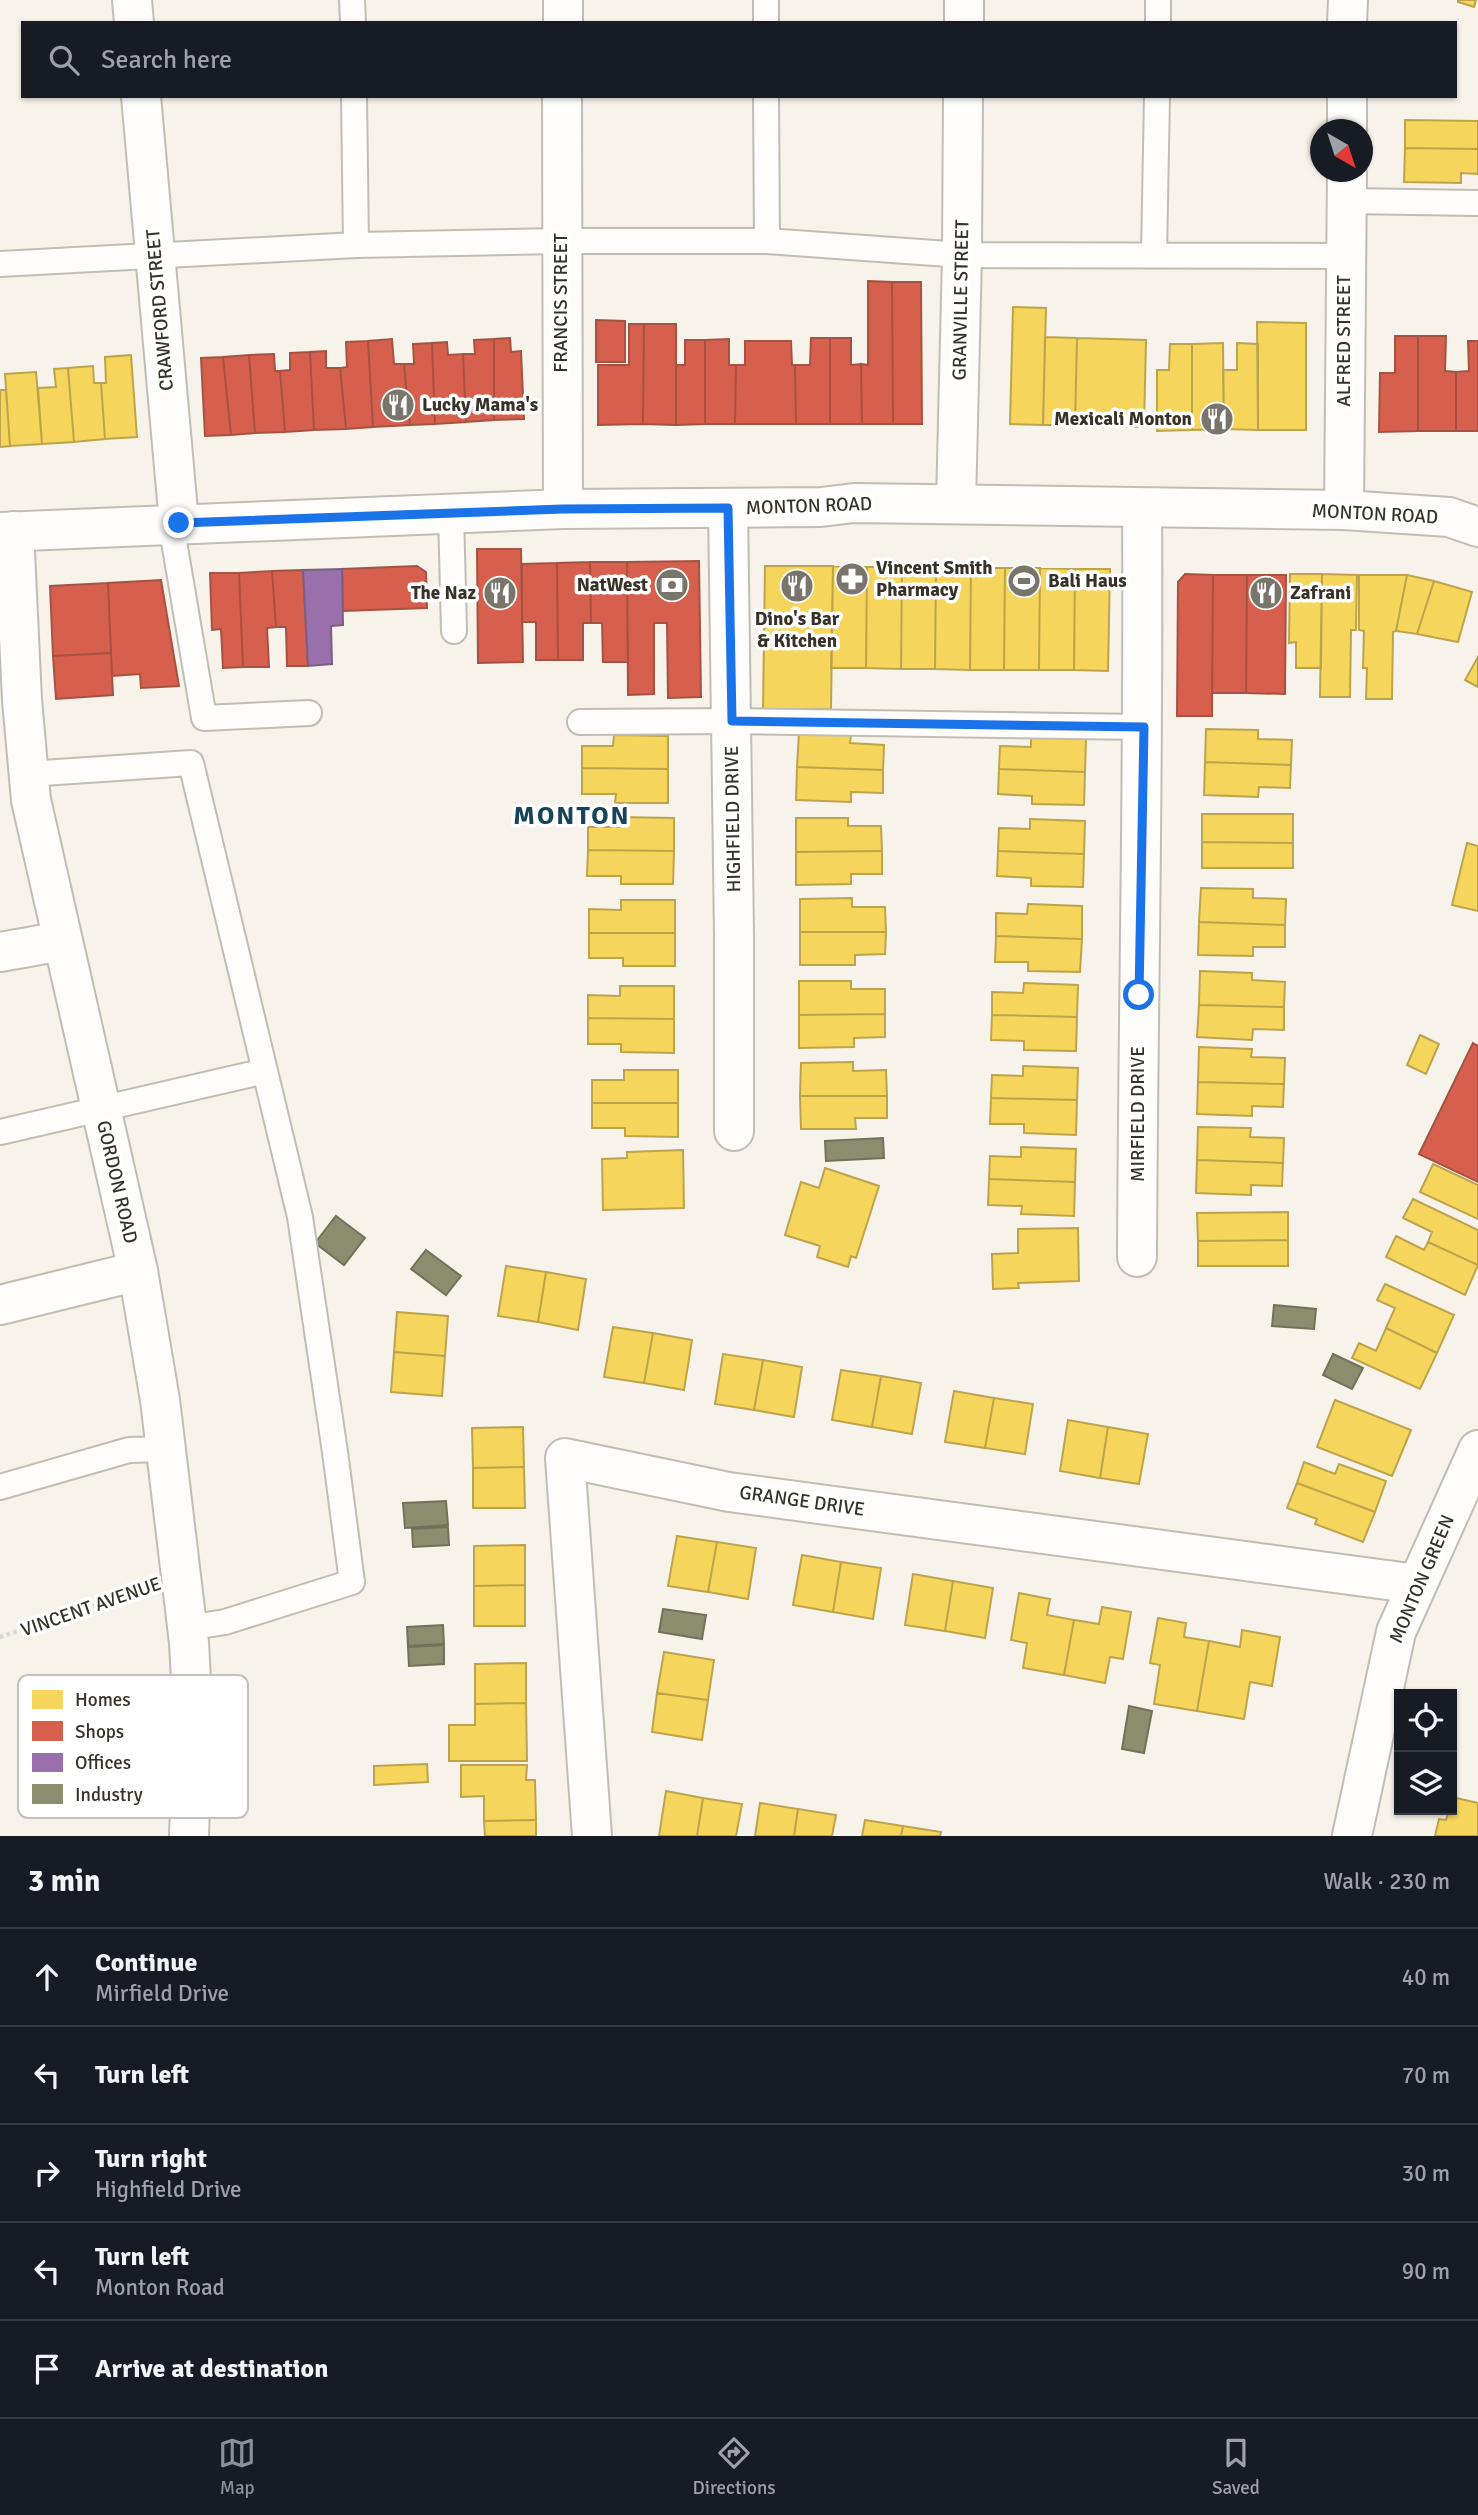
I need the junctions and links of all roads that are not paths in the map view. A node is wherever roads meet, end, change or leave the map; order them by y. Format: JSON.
{"nodes":[{"id":1,"x":132,"y":0,"type":"edge"},
{"id":2,"x":352,"y":0,"type":"edge"},
{"id":3,"x":563,"y":0,"type":"edge"},
{"id":4,"x":766,"y":0,"type":"edge"},
{"id":5,"x":964,"y":0,"type":"edge"},
{"id":6,"x":1158,"y":0,"type":"edge"},
{"id":7,"x":1348,"y":0,"type":"edge"},
{"id":8,"x":134,"y":21,"type":"edge"},
{"id":9,"x":352,"y":21,"type":"edge"},
{"id":10,"x":563,"y":21,"type":"edge"},
{"id":11,"x":766,"y":21,"type":"edge"},
{"id":12,"x":964,"y":21,"type":"edge"},
{"id":13,"x":1158,"y":21,"type":"edge"},
{"id":14,"x":1348,"y":21,"type":"edge"},
{"id":15,"x":141,"y":98,"type":"edge"},
{"id":16,"x":354,"y":98,"type":"edge"},
{"id":17,"x":562,"y":98,"type":"edge"},
{"id":18,"x":766,"y":98,"type":"edge"},
{"id":19,"x":963,"y":98,"type":"edge"},
{"id":20,"x":1157,"y":98,"type":"edge"},
{"id":21,"x":1347,"y":98,"type":"edge"},
{"id":22,"x":1347,"y":119,"type":"edge"},
{"id":23,"x":1347,"y":186,"type":"edge"},
{"id":24,"x":1478,"y":203,"type":"edge"},
{"id":25,"x":561,"y":241,"type":"junction"},
{"id":26,"x":767,"y":241,"type":"junction"},
{"id":27,"x":356,"y":245,"type":"junction"},
{"id":28,"x":1154,"y":254,"type":"junction"},
{"id":29,"x":962,"y":255,"type":"junction"},
{"id":30,"x":1344,"y":256,"type":"junction"},
{"id":31,"x":155,"y":257,"type":"junction"},
{"id":32,"x":0,"y":264,"type":"edge"},
{"id":33,"x":956,"y":505,"type":"junction"},
{"id":34,"x":728,"y":508,"type":"junction"},
{"id":35,"x":1142,"y":508,"type":"junction"},
{"id":36,"x":562,"y":509,"type":"junction"},
{"id":37,"x":1344,"y":510,"type":"junction"},
{"id":38,"x":451,"y":513,"type":"junction"},
{"id":39,"x":1469,"y":518,"type":"edge"},
{"id":40,"x":175,"y":524,"type":"junction"},
{"id":41,"x":7,"y":531,"type":"edge"},
{"id":42,"x":454,"y":631,"type":"dead end"},
{"id":43,"x":309,"y":713,"type":"dead end"},
{"id":44,"x":732,"y":721,"type":"junction"},
{"id":45,"x":580,"y":722,"type":"dead end"},
{"id":46,"x":1144,"y":727,"type":"junction"},
{"id":47,"x":28,"y":774,"type":"junction"},
{"id":48,"x":62,"y":941,"type":"junction"},
{"id":49,"x":0,"y":952,"type":"edge"},
{"id":50,"x":265,"y":1071,"type":"junction"},
{"id":51,"x":100,"y":1108,"type":"junction"},
{"id":52,"x":734,"y":1131,"type":"dead end"},
{"id":53,"x":0,"y":1132,"type":"edge"},
{"id":54,"x":1137,"y":1257,"type":"dead end"},
{"id":55,"x":138,"y":1271,"type":"junction"},
{"id":56,"x":0,"y":1305,"type":"edge"},
{"id":57,"x":166,"y":1449,"type":"junction"},
{"id":58,"x":1478,"y":1450,"type":"edge"},
{"id":59,"x":0,"y":1487,"type":"edge"},
{"id":60,"x":1417,"y":1584,"type":"junction"},
{"id":61,"x":187,"y":1628,"type":"junction"},
{"id":62,"x":190,"y":1675,"type":"edge"},
{"id":63,"x":190,"y":1818,"type":"edge"},
{"id":64,"x":189,"y":1836,"type":"edge"},
{"id":65,"x":592,"y":1836,"type":"edge"},
{"id":66,"x":1352,"y":1836,"type":"edge"}],
"edges":[{"from":1,"to":8,"type":"street"},
{"from":2,"to":9,"type":"lane"},
{"from":3,"to":10,"type":"street"},
{"from":4,"to":11,"type":"lane"},
{"from":5,"to":12,"type":"street"},
{"from":6,"to":13,"type":"lane"},
{"from":7,"to":14,"type":"street"},
{"from":15,"to":31,"type":"street","name":"CRAWFORD STREET"},
{"from":16,"to":27,"type":"lane"},
{"from":17,"to":25,"type":"street","name":"FRANCIS STREET"},
{"from":18,"to":26,"type":"lane"},
{"from":19,"to":29,"type":"street","name":"GRANVILLE STREET"},
{"from":20,"to":28,"type":"lane"},
{"from":21,"to":22,"type":"street"},
{"from":23,"to":24,"type":"lane"},
{"from":23,"to":30,"type":"street","name":"ALFRED STREET"},
{"from":25,"to":26,"type":"lane"},
{"from":25,"to":27,"type":"lane"},
{"from":25,"to":36,"type":"street","name":"FRANCIS STREET"},
{"from":26,"to":29,"type":"lane"},
{"from":27,"to":31,"type":"lane"},
{"from":28,"to":29,"type":"lane"},
{"from":28,"to":30,"type":"lane"},
{"from":29,"to":33,"type":"street","name":"GRANVILLE STREET"},
{"from":30,"to":37,"type":"street","name":"ALFRED STREET"},
{"from":31,"to":32,"type":"lane"},
{"from":31,"to":40,"type":"street","name":"CRAWFORD STREET"},
{"from":33,"to":34,"type":"street","name":"MONTON ROAD"},
{"from":33,"to":35,"type":"street","name":"MONTON ROAD"},
{"from":34,"to":36,"type":"street","name":"MONTON ROAD"},
{"from":34,"to":44,"type":"street","name":"HIGHFIELD DRIVE"},
{"from":35,"to":37,"type":"street","name":"MONTON ROAD"},
{"from":35,"to":46,"type":"street","name":"MIRFIELD DRIVE"},
{"from":36,"to":38,"type":"street","name":"MONTON ROAD"},
{"from":37,"to":39,"type":"street","name":"MONTON ROAD"},
{"from":38,"to":40,"type":"street","name":"MONTON ROAD"},
{"from":38,"to":42,"type":"lane"},
{"from":40,"to":41,"type":"street","name":"MONTON ROAD"},
{"from":40,"to":43,"type":"lane"},
{"from":41,"to":47,"type":"street","name":"GORDON ROAD"},
{"from":44,"to":45,"type":"lane"},
{"from":44,"to":46,"type":"lane"},
{"from":44,"to":52,"type":"street","name":"HIGHFIELD DRIVE"},
{"from":46,"to":54,"type":"street","name":"MIRFIELD DRIVE"},
{"from":47,"to":48,"type":"street","name":"GORDON ROAD"},
{"from":47,"to":50,"type":"lane"},
{"from":48,"to":49,"type":"street"},
{"from":48,"to":51,"type":"street","name":"GORDON ROAD"},
{"from":50,"to":51,"type":"lane"},
{"from":50,"to":61,"type":"lane"},
{"from":51,"to":53,"type":"lane"},
{"from":51,"to":55,"type":"street","name":"GORDON ROAD"},
{"from":55,"to":56,"type":"street"},
{"from":55,"to":57,"type":"street","name":"GORDON ROAD"},
{"from":57,"to":59,"type":"lane"},
{"from":57,"to":61,"type":"street","name":"GORDON ROAD"},
{"from":58,"to":60,"type":"street","name":"MONTON GREEN"},
{"from":60,"to":65,"type":"street","name":"GRANGE DRIVE"},
{"from":60,"to":66,"type":"street","name":"MONTON GREEN"},
{"from":61,"to":62,"type":"street","name":"GORDON ROAD"},
{"from":63,"to":64,"type":"street","name":"GORDON ROAD"}]}
